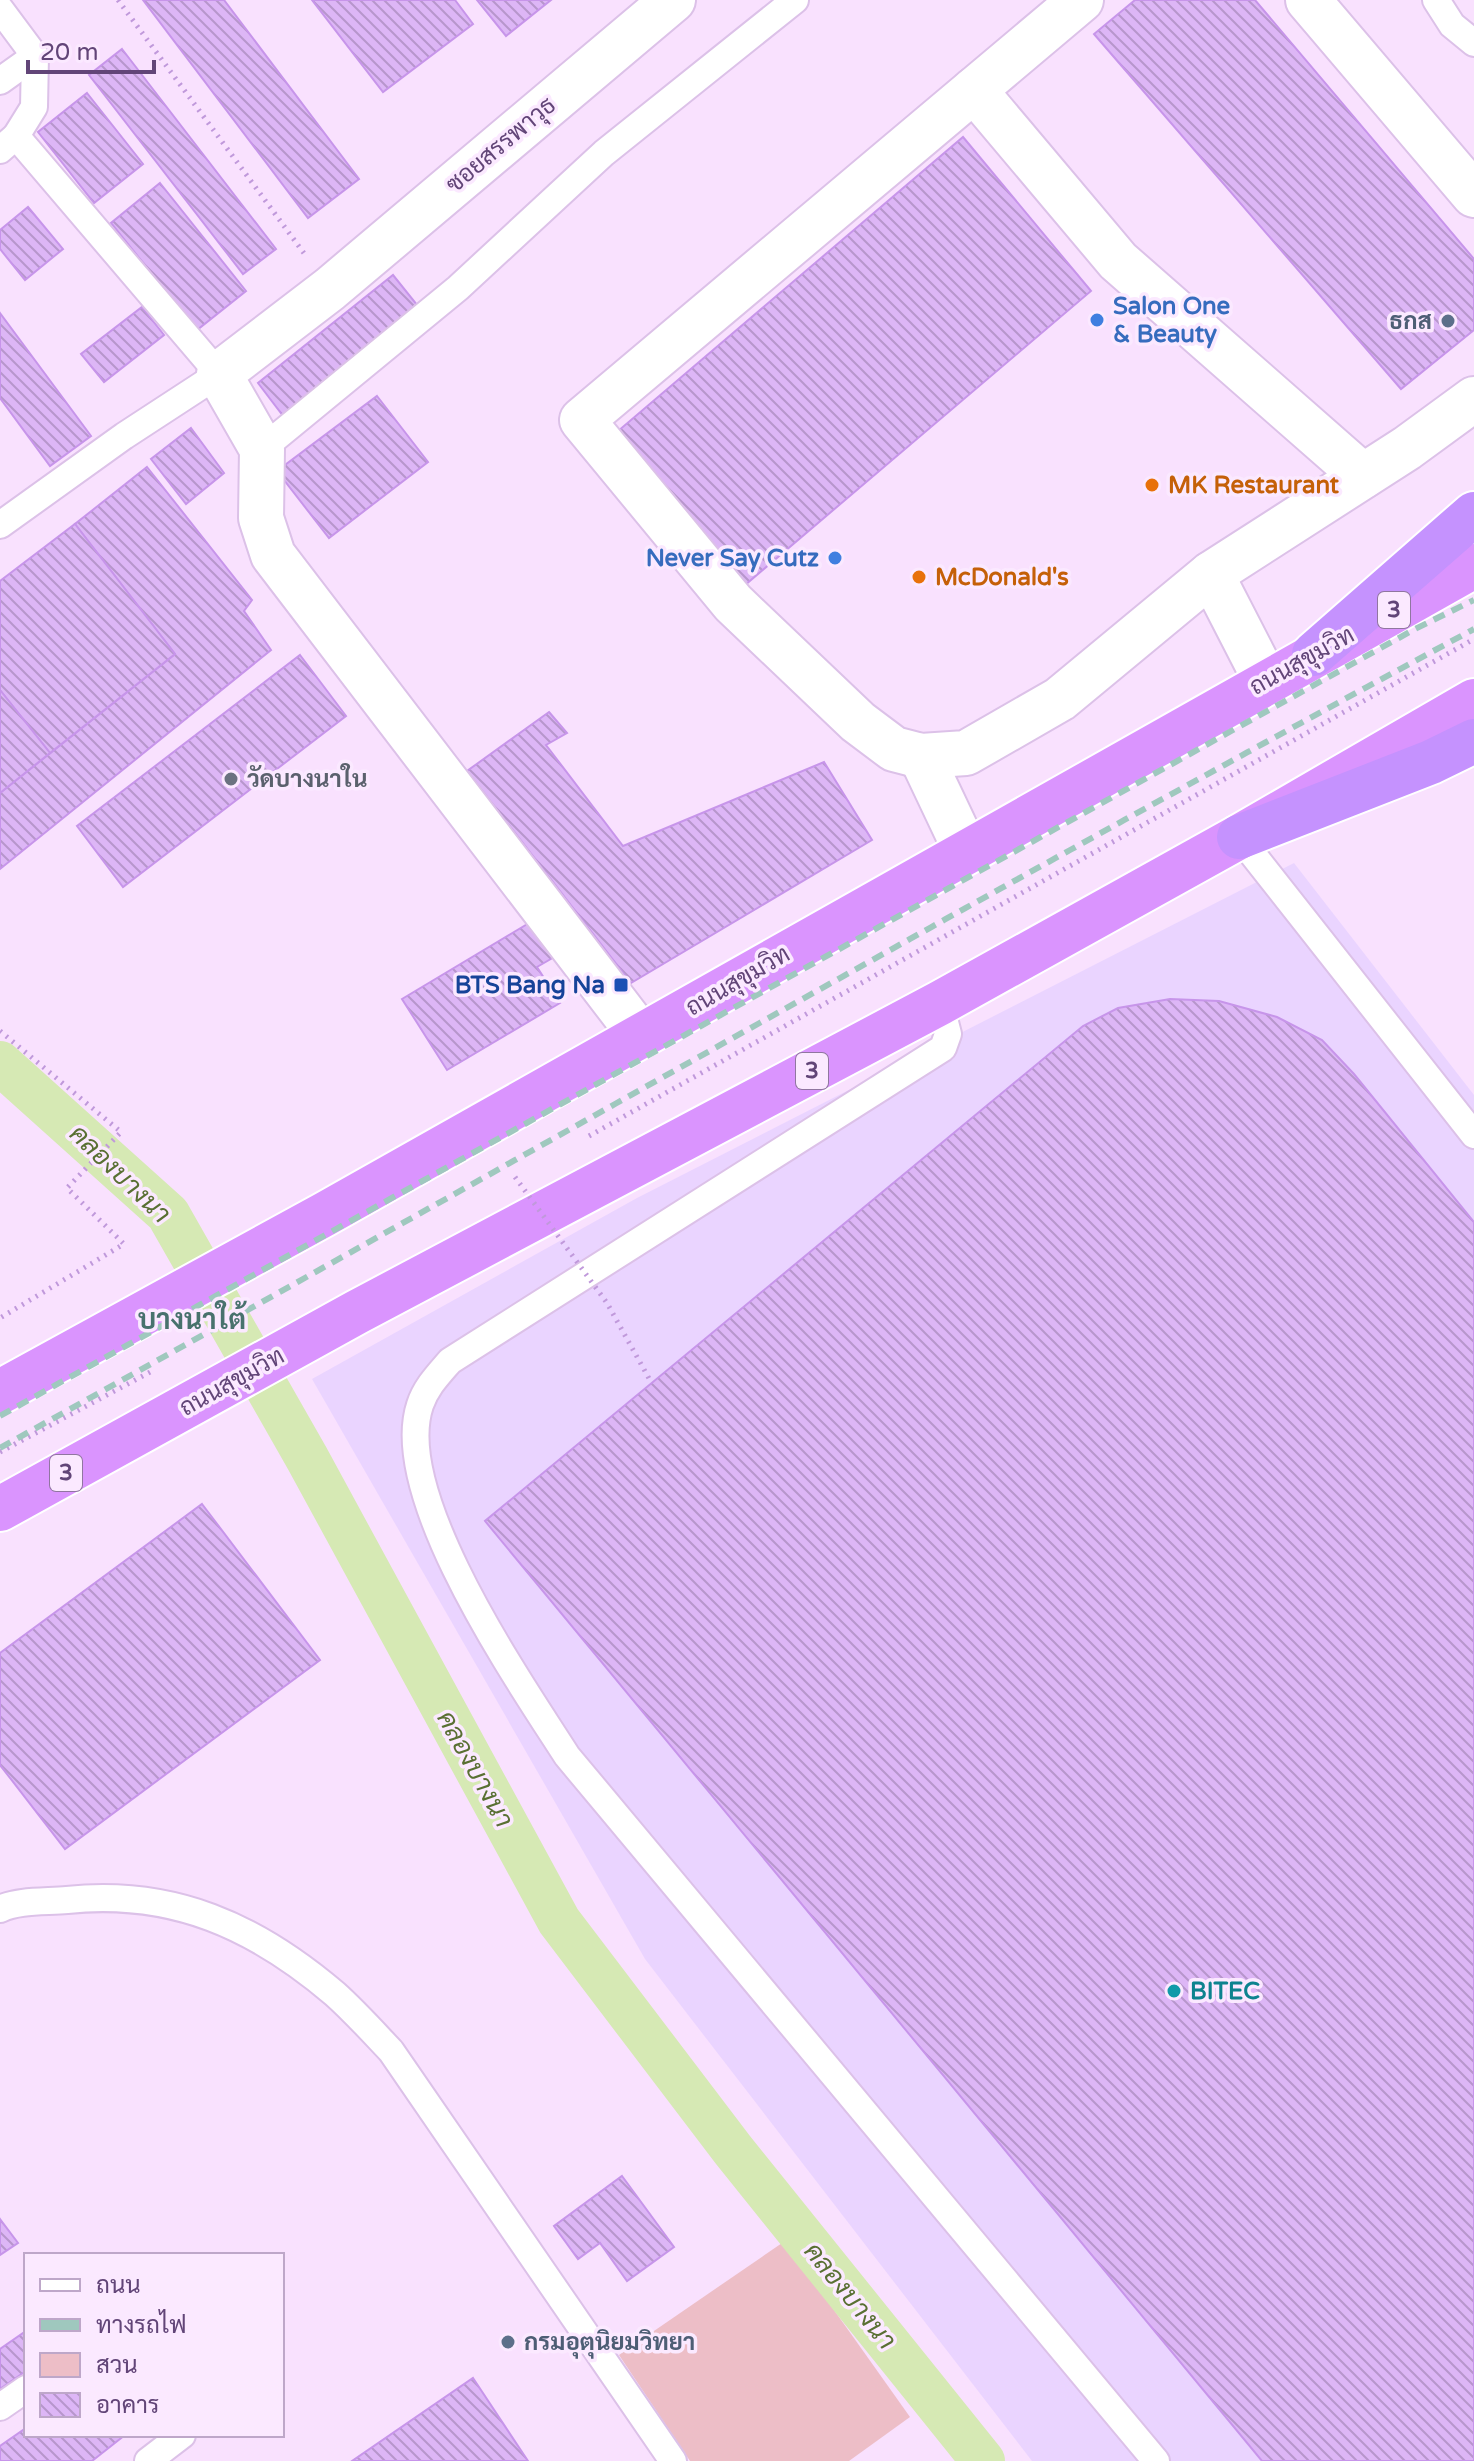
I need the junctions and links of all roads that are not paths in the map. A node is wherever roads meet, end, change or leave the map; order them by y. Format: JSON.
{"nodes":[{"id":1,"x":673,"y":0,"type":"edge"},
{"id":2,"x":795,"y":0,"type":"edge"},
{"id":3,"x":1081,"y":0,"type":"edge"},
{"id":4,"x":1308,"y":0,"type":"edge"},
{"id":5,"x":1436,"y":0,"type":"edge"},
{"id":6,"x":0,"y":9,"type":"edge"},
{"id":7,"x":1474,"y":43,"type":"edge"},
{"id":8,"x":35,"y":56,"type":"junction"},
{"id":9,"x":0,"y":81,"type":"edge"},
{"id":10,"x":974,"y":90,"type":"junction"},
{"id":11,"x":8,"y":143,"type":"edge"},
{"id":12,"x":1474,"y":195,"type":"edge"},
{"id":13,"x":219,"y":374,"type":"junction"},
{"id":14,"x":1474,"y":399,"type":"edge"},
{"id":15,"x":262,"y":449,"type":"junction"},
{"id":16,"x":1363,"y":476,"type":"junction"},
{"id":17,"x":1474,"y":514,"type":"edge"},
{"id":18,"x":0,"y":525,"type":"edge"},
{"id":19,"x":1474,"y":566,"type":"edge"},
{"id":20,"x":1211,"y":574,"type":"junction"},
{"id":21,"x":1314,"y":654,"type":"junction"},
{"id":22,"x":1266,"y":681,"type":"junction"},
{"id":23,"x":1474,"y":701,"type":"edge"},
{"id":24,"x":1474,"y":741,"type":"edge"},
{"id":25,"x":921,"y":756,"type":"junction"},
{"id":26,"x":1239,"y":837,"type":"junction"},
{"id":27,"x":966,"y":851,"type":"junction"},
{"id":28,"x":940,"y":1003,"type":"junction"},
{"id":29,"x":641,"y":1036,"type":"junction"},
{"id":30,"x":1474,"y":1135,"type":"edge"},
{"id":31,"x":0,"y":1392,"type":"edge"},
{"id":32,"x":0,"y":1509,"type":"edge"},
{"id":33,"x":0,"y":1909,"type":"edge"},
{"id":34,"x":24,"y":2390,"type":"edge"},
{"id":35,"x":0,"y":2407,"type":"edge"},
{"id":36,"x":179,"y":2437,"type":"edge"},
{"id":37,"x":148,"y":2461,"type":"edge"},
{"id":38,"x":673,"y":2461,"type":"edge"},
{"id":39,"x":1156,"y":2461,"type":"edge"}],
"edges":[{"from":1,"to":13,"type":"street","name":"ซอยสรรพาวุธ"},
{"from":2,"to":15,"type":"lane"},
{"from":3,"to":10,"type":"street"},
{"from":4,"to":12,"type":"street"},
{"from":5,"to":7,"type":"lane"},
{"from":6,"to":8,"type":"lane"},
{"from":8,"to":9,"type":"lane"},
{"from":8,"to":11,"type":"lane"},
{"from":10,"to":16,"type":"street"},
{"from":10,"to":25,"type":"street"},
{"from":11,"to":13,"type":"lane"},
{"from":13,"to":15,"type":"street"},
{"from":13,"to":18,"type":"lane","name":"ซอยสรรพาวุธ"},
{"from":14,"to":16,"type":"street"},
{"from":15,"to":29,"type":"street"},
{"from":16,"to":20,"type":"street"},
{"from":17,"to":21,"type":"highway"},
{"from":19,"to":21,"type":"highway","name":"ถนนสุขุมวิท","number":"3"},
{"from":20,"to":22,"type":"street"},
{"from":20,"to":25,"type":"street"},
{"from":21,"to":22,"type":"highway","name":"ถนนสุขุมวิท","number":"3"},
{"from":22,"to":27,"type":"highway","name":"ถนนสุขุมวิท","number":"3"},
{"from":23,"to":26,"type":"highway","name":"ถนนสุขุมวิท","number":"3"},
{"from":24,"to":26,"type":"highway"},
{"from":25,"to":27,"type":"street"},
{"from":26,"to":28,"type":"highway","name":"ถนนสุขุมวิท","number":"3"},
{"from":26,"to":30,"type":"lane"},
{"from":27,"to":29,"type":"highway","name":"ถนนสุขุมวิท","number":"3"},
{"from":28,"to":32,"type":"highway","name":"ถนนสุขุมวิท","number":"3"},
{"from":28,"to":39,"type":"lane"},
{"from":29,"to":31,"type":"highway","name":"ถนนสุขุมวิท","number":"3"},
{"from":33,"to":38,"type":"lane"},
{"from":34,"to":35,"type":"lane"},
{"from":36,"to":37,"type":"lane"}]}
